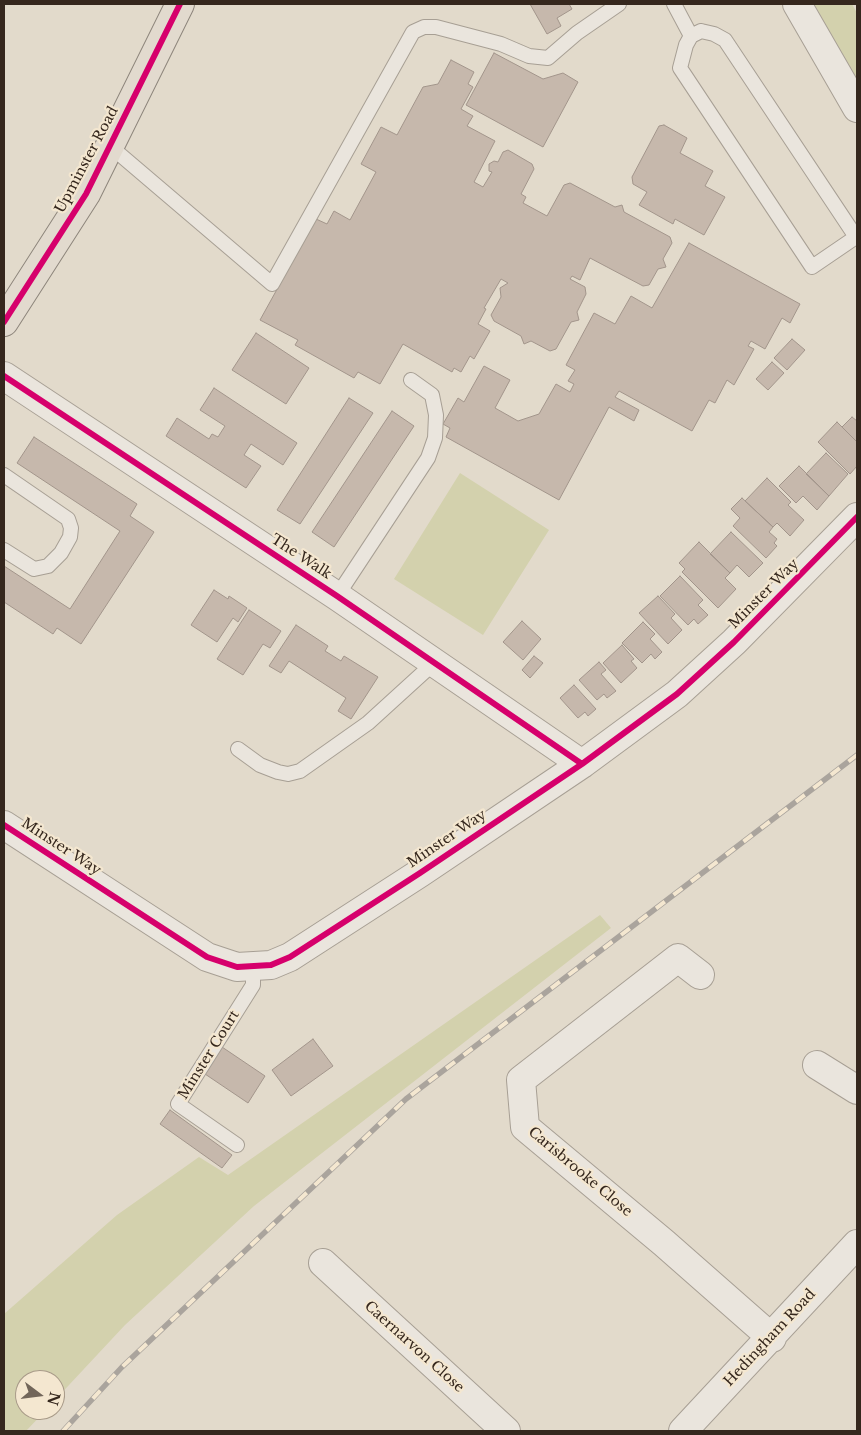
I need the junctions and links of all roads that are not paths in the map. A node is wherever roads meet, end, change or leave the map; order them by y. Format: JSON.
{"nodes":[{"id":1,"x":180,"y":4,"type":"edge"},
{"id":2,"x":619,"y":4,"type":"edge"},
{"id":3,"x":674,"y":4,"type":"edge"},
{"id":4,"x":798,"y":4,"type":"edge"},
{"id":5,"x":691,"y":36,"type":"junction"},
{"id":6,"x":857,"y":108,"type":"edge"},
{"id":7,"x":110,"y":146,"type":"junction"},
{"id":8,"x":4,"y":322,"type":"edge"},
{"id":9,"x":4,"y":376,"type":"edge"},
{"id":10,"x":411,"y":380,"type":"dead end"},
{"id":11,"x":4,"y":475,"type":"edge"},
{"id":12,"x":857,"y":518,"type":"edge"},
{"id":13,"x":4,"y":550,"type":"edge"},
{"id":14,"x":337,"y":596,"type":"junction"},
{"id":15,"x":435,"y":662,"type":"junction"},
{"id":16,"x":238,"y":749,"type":"dead end"},
{"id":17,"x":582,"y":764,"type":"junction"},
{"id":18,"x":4,"y":825,"type":"edge"},
{"id":19,"x":253,"y":967,"type":"junction"},
{"id":20,"x":700,"y":975,"type":"dead end"},
{"id":21,"x":817,"y":1065,"type":"dead end"},
{"id":22,"x":857,"y":1090,"type":"edge"},
{"id":23,"x":237,"y":1145,"type":"dead end"},
{"id":24,"x":857,"y":1244,"type":"edge"},
{"id":25,"x":323,"y":1263,"type":"dead end"},
{"id":26,"x":772,"y":1338,"type":"junction"},
{"id":27,"x":506,"y":1431,"type":"edge"},
{"id":28,"x":683,"y":1431,"type":"edge"}],
"edges":[{"from":1,"to":7,"type":"main road","name":"Upminster Road"},
{"from":2,"to":7,"type":"lane"},
{"from":3,"to":5,"type":"lane"},
{"from":4,"to":6,"type":"street"},
{"from":5,"to":5,"type":"lane"},
{"from":7,"to":8,"type":"main road","name":"Upminster Road"},
{"from":9,"to":14,"type":"street","name":"The Walk"},
{"from":10,"to":14,"type":"lane"},
{"from":11,"to":13,"type":"lane"},
{"from":12,"to":17,"type":"street","name":"Minster Way"},
{"from":14,"to":15,"type":"street","name":"The Walk"},
{"from":15,"to":16,"type":"lane"},
{"from":15,"to":17,"type":"street","name":"The Walk"},
{"from":17,"to":19,"type":"street","name":"Minster Way"},
{"from":18,"to":19,"type":"street","name":"Minster Way"},
{"from":19,"to":23,"type":"lane","name":"Minster Court"},
{"from":20,"to":26,"type":"street","name":"Carisbrooke Close"},
{"from":21,"to":22,"type":"street"},
{"from":24,"to":26,"type":"street","name":"Hedingham Road"},
{"from":25,"to":27,"type":"street","name":"Caernarvon Close"},
{"from":26,"to":28,"type":"street","name":"Hedingham Road"}]}
